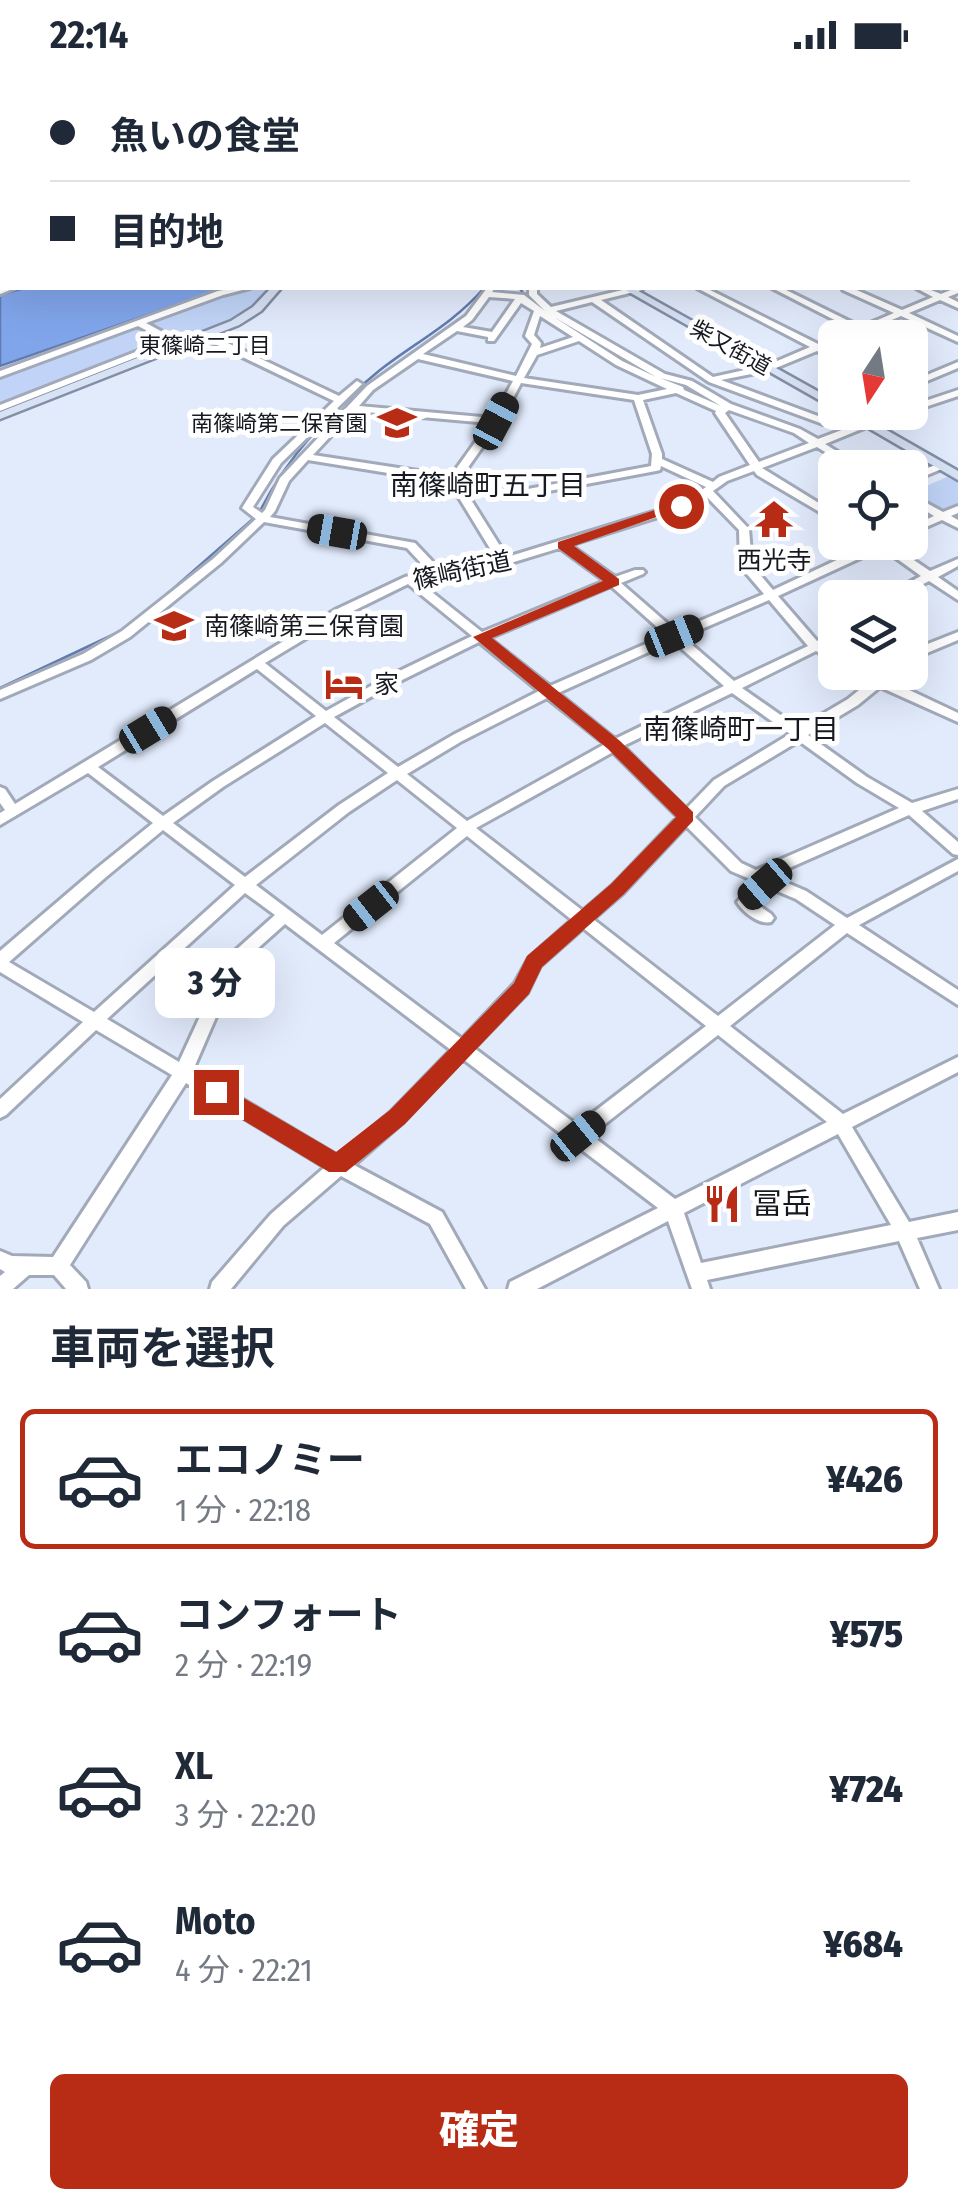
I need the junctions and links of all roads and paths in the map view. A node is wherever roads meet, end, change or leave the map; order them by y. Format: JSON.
{"nodes":[{"id":1,"x":240,"y":290,"type":"edge"},
{"id":2,"x":274,"y":290,"type":"edge"},
{"id":3,"x":627,"y":290,"type":"edge"},
{"id":4,"x":636,"y":290,"type":"edge"},
{"id":5,"x":705,"y":290,"type":"edge"},
{"id":6,"x":780,"y":290,"type":"edge"},
{"id":7,"x":850,"y":290,"type":"edge"},
{"id":8,"x":925,"y":290,"type":"edge"},
{"id":9,"x":958,"y":290,"type":"edge"},
{"id":10,"x":489,"y":291,"type":"edge"},
{"id":11,"x":533,"y":291,"type":"edge"},
{"id":12,"x":518,"y":297,"type":"junction"},
{"id":13,"x":941,"y":297,"type":"junction"},
{"id":14,"x":595,"y":300,"type":"junction"},
{"id":15,"x":958,"y":305,"type":"edge"},
{"id":16,"x":549,"y":310,"type":"junction"},
{"id":17,"x":536,"y":313,"type":"junction"},
{"id":18,"x":902,"y":313,"type":"junction"},
{"id":19,"x":841,"y":320,"type":"edge"},
{"id":20,"x":885,"y":320,"type":"edge"},
{"id":21,"x":139,"y":322,"type":"junction"},
{"id":22,"x":236,"y":323,"type":"junction"},
{"id":23,"x":456,"y":328,"type":"junction"},
{"id":24,"x":581,"y":337,"type":"junction"},
{"id":25,"x":958,"y":340,"type":"edge"},
{"id":26,"x":818,"y":348,"type":"joint"},
{"id":27,"x":532,"y":353,"type":"junction"},
{"id":28,"x":414,"y":354,"type":"junction"},
{"id":29,"x":958,"y":365,"type":"edge"},
{"id":30,"x":767,"y":367,"type":"junction"},
{"id":31,"x":0,"y":374,"type":"edge"},
{"id":32,"x":928,"y":378,"type":"edge"},
{"id":33,"x":518,"y":379,"type":"junction"},
{"id":34,"x":712,"y":380,"type":"junction"},
{"id":35,"x":357,"y":384,"type":"dead end"},
{"id":36,"x":693,"y":385,"type":"junction"},
{"id":37,"x":680,"y":389,"type":"junction"},
{"id":38,"x":958,"y":393,"type":"edge"},
{"id":39,"x":818,"y":396,"type":"edge"},
{"id":40,"x":638,"y":398,"type":"junction"},
{"id":41,"x":340,"y":400,"type":"junction"},
{"id":42,"x":928,"y":403,"type":"edge"},
{"id":43,"x":353,"y":408,"type":"junction"},
{"id":44,"x":725,"y":408,"type":"junction"},
{"id":45,"x":0,"y":412,"type":"edge"},
{"id":46,"x":818,"y":419,"type":"edge"},
{"id":47,"x":496,"y":421,"type":"junction"},
{"id":48,"x":847,"y":430,"type":"edge"},
{"id":49,"x":877,"y":430,"type":"edge"},
{"id":50,"x":815,"y":442,"type":"junction"},
{"id":51,"x":828,"y":450,"type":"edge"},
{"id":52,"x":305,"y":457,"type":"junction"},
{"id":53,"x":658,"y":461,"type":"junction"},
{"id":54,"x":762,"y":466,"type":"junction"},
{"id":55,"x":940,"y":466,"type":"junction"},
{"id":56,"x":928,"y":471,"type":"edge"},
{"id":57,"x":958,"y":476,"type":"edge"},
{"id":58,"x":454,"y":480,"type":"junction"},
{"id":59,"x":709,"y":488,"type":"junction"},
{"id":60,"x":462,"y":492,"type":"junction"},
{"id":61,"x":818,"y":506,"type":"edge"},
{"id":62,"x":928,"y":508,"type":"edge"},
{"id":63,"x":958,"y":509,"type":"edge"},
{"id":64,"x":942,"y":516,"type":"junction"},
{"id":65,"x":263,"y":519,"type":"junction"},
{"id":66,"x":928,"y":523,"type":"edge"},
{"id":67,"x":958,"y":525,"type":"edge"},
{"id":68,"x":563,"y":545,"type":"junction"},
{"id":69,"x":849,"y":560,"type":"edge"},
{"id":70,"x":912,"y":560,"type":"edge"},
{"id":71,"x":504,"y":562,"type":"junction"},
{"id":72,"x":958,"y":562,"type":"edge"},
{"id":73,"x":639,"y":572,"type":"dead end"},
{"id":74,"x":933,"y":573,"type":"junction"},
{"id":75,"x":428,"y":574,"type":"junction"},
{"id":76,"x":408,"y":580,"type":"junction"},
{"id":77,"x":920,"y":580,"type":"edge"},
{"id":78,"x":614,"y":582,"type":"junction"},
{"id":79,"x":958,"y":586,"type":"edge"},
{"id":80,"x":958,"y":596,"type":"edge"},
{"id":81,"x":772,"y":597,"type":"junction"},
{"id":82,"x":674,"y":636,"type":"junction"},
{"id":83,"x":958,"y":636,"type":"edge"},
{"id":84,"x":481,"y":637,"type":"junction"},
{"id":85,"x":816,"y":646,"type":"joint"},
{"id":86,"x":928,"y":648,"type":"edge"},
{"id":87,"x":257,"y":663,"type":"junction"},
{"id":88,"x":734,"y":688,"type":"junction"},
{"id":89,"x":545,"y":690,"type":"junction"},
{"id":90,"x":856,"y":690,"type":"edge"},
{"id":91,"x":899,"y":690,"type":"edge"},
{"id":92,"x":0,"y":695,"type":"edge"},
{"id":93,"x":324,"y":715,"type":"junction"},
{"id":94,"x":958,"y":718,"type":"edge"},
{"id":95,"x":799,"y":736,"type":"junction"},
{"id":96,"x":614,"y":745,"type":"junction"},
{"id":97,"x":88,"y":767,"type":"junction"},
{"id":98,"x":398,"y":772,"type":"junction"},
{"id":99,"x":0,"y":792,"type":"edge"},
{"id":100,"x":958,"y":794,"type":"edge"},
{"id":101,"x":911,"y":809,"type":"junction"},
{"id":102,"x":6,"y":816,"type":"edge"},
{"id":103,"x":687,"y":817,"type":"junction"},
{"id":104,"x":163,"y":824,"type":"junction"},
{"id":105,"x":468,"y":828,"type":"junction"},
{"id":106,"x":958,"y":850,"type":"edge"},
{"id":107,"x":958,"y":864,"type":"edge"},
{"id":108,"x":762,"y":879,"type":"junction"},
{"id":109,"x":242,"y":884,"type":"junction"},
{"id":110,"x":285,"y":915,"type":"junction"},
{"id":111,"x":766,"y":918,"type":"dead end"},
{"id":112,"x":586,"y":919,"type":"junction"},
{"id":113,"x":845,"y":926,"type":"junction"},
{"id":114,"x":323,"y":943,"type":"junction"},
{"id":115,"x":0,"y":962,"type":"edge"},
{"id":116,"x":958,"y":998,"type":"edge"},
{"id":117,"x":96,"y":1021,"type":"junction"},
{"id":118,"x":720,"y":1024,"type":"junction"},
{"id":119,"x":462,"y":1048,"type":"junction"},
{"id":120,"x":958,"y":1064,"type":"edge"},
{"id":121,"x":184,"y":1073,"type":"junction"},
{"id":122,"x":0,"y":1110,"type":"edge"},
{"id":123,"x":840,"y":1122,"type":"junction"},
{"id":124,"x":578,"y":1136,"type":"junction"},
{"id":125,"x":338,"y":1165,"type":"junction"},
{"id":126,"x":673,"y":1208,"type":"junction"},
{"id":127,"x":958,"y":1221,"type":"edge"},
{"id":128,"x":904,"y":1232,"type":"junction"},
{"id":129,"x":0,"y":1260,"type":"edge"},
{"id":130,"x":24,"y":1266,"type":"junction"},
{"id":131,"x":58,"y":1266,"type":"junction"},
{"id":132,"x":698,"y":1281,"type":"edge"},
{"id":133,"x":0,"y":1288,"type":"edge"},
{"id":134,"x":79,"y":1289,"type":"edge"},
{"id":135,"x":219,"y":1289,"type":"edge"},
{"id":136,"x":476,"y":1289,"type":"edge"},
{"id":137,"x":517,"y":1289,"type":"edge"},
{"id":138,"x":930,"y":1289,"type":"edge"}],
"edges":[{"from":1,"to":21,"type":"street"},
{"from":2,"to":22,"type":"main road"},
{"from":3,"to":14,"type":"street"},
{"from":4,"to":30,"type":"main road","name":"柴又街道"},
{"from":5,"to":26,"type":"street"},
{"from":6,"to":19,"type":"street"},
{"from":7,"to":18,"type":"street"},
{"from":8,"to":13,"type":"street"},
{"from":9,"to":13,"type":"street"},
{"from":10,"to":12,"type":"street"},
{"from":10,"to":23,"type":"street"},
{"from":11,"to":12,"type":"street"},
{"from":11,"to":16,"type":"street"},
{"from":12,"to":17,"type":"street"},
{"from":12,"to":23,"type":"street"},
{"from":13,"to":15,"type":"street"},
{"from":13,"to":18,"type":"street"},
{"from":14,"to":16,"type":"street"},
{"from":14,"to":34,"type":"street"},
{"from":16,"to":36,"type":"street"},
{"from":17,"to":24,"type":"street"},
{"from":17,"to":27,"type":"street"},
{"from":18,"to":20,"type":"street"},
{"from":18,"to":25,"type":"street"},
{"from":21,"to":31,"type":"street"},
{"from":21,"to":45,"type":"street"},
{"from":22,"to":41,"type":"street"},
{"from":22,"to":45,"type":"main road"},
{"from":23,"to":28,"type":"street"},
{"from":24,"to":27,"type":"street"},
{"from":24,"to":37,"type":"street"},
{"from":26,"to":30,"type":"street"},
{"from":27,"to":33,"type":"street"},
{"from":28,"to":33,"type":"street"},
{"from":28,"to":43,"type":"street"},
{"from":29,"to":32,"type":"street"},
{"from":30,"to":34,"type":"street"},
{"from":30,"to":39,"type":"main road","name":"柴又街道"},
{"from":33,"to":40,"type":"street"},
{"from":33,"to":47,"type":"street"},
{"from":34,"to":36,"type":"street"},
{"from":34,"to":46,"type":"street"},
{"from":35,"to":41,"type":"street"},
{"from":36,"to":44,"type":"street"},
{"from":37,"to":40,"type":"street"},
{"from":37,"to":44,"type":"street"},
{"from":38,"to":42,"type":"street"},
{"from":40,"to":53,"type":"street"},
{"from":41,"to":65,"type":"street"},
{"from":43,"to":47,"type":"street"},
{"from":43,"to":52,"type":"street"},
{"from":44,"to":50,"type":"street"},
{"from":44,"to":54,"type":"street"},
{"from":47,"to":58,"type":"street"},
{"from":48,"to":50,"type":"street","name":"篠崎街道"},
{"from":49,"to":55,"type":"main road"},
{"from":50,"to":51,"type":"street"},
{"from":50,"to":54,"type":"street","name":"篠崎街道"},
{"from":52,"to":58,"type":"street"},
{"from":52,"to":65,"type":"street"},
{"from":53,"to":59,"type":"street"},
{"from":53,"to":60,"type":"street"},
{"from":54,"to":59,"type":"street","name":"篠崎街道"},
{"from":54,"to":61,"type":"street"},
{"from":55,"to":56,"type":"street"},
{"from":55,"to":57,"type":"main road"},
{"from":58,"to":60,"type":"street"},
{"from":59,"to":68,"type":"street","name":"篠崎街道"},
{"from":59,"to":81,"type":"street"},
{"from":60,"to":71,"type":"street"},
{"from":62,"to":64,"type":"street"},
{"from":63,"to":64,"type":"street"},
{"from":64,"to":66,"type":"street"},
{"from":64,"to":67,"type":"street"},
{"from":65,"to":75,"type":"street"},
{"from":65,"to":92,"type":"street"},
{"from":68,"to":71,"type":"street","name":"篠崎街道"},
{"from":68,"to":78,"type":"street"},
{"from":69,"to":81,"type":"street"},
{"from":70,"to":74,"type":"street"},
{"from":71,"to":75,"type":"street","name":"篠崎街道"},
{"from":72,"to":74,"type":"street"},
{"from":73,"to":78,"type":"street"},
{"from":74,"to":77,"type":"street"},
{"from":74,"to":79,"type":"street"},
{"from":74,"to":80,"type":"street"},
{"from":75,"to":76,"type":"street","name":"篠崎街道"},
{"from":76,"to":84,"type":"street"},
{"from":76,"to":87,"type":"street","name":"篠崎街道"},
{"from":78,"to":82,"type":"street"},
{"from":78,"to":84,"type":"street"},
{"from":81,"to":82,"type":"street"},
{"from":81,"to":85,"type":"street"},
{"from":82,"to":88,"type":"street"},
{"from":82,"to":89,"type":"street"},
{"from":83,"to":86,"type":"street"},
{"from":84,"to":89,"type":"street"},
{"from":84,"to":93,"type":"street"},
{"from":85,"to":88,"type":"street"},
{"from":87,"to":93,"type":"street"},
{"from":87,"to":97,"type":"street","name":"篠崎街道"},
{"from":88,"to":95,"type":"street"},
{"from":88,"to":96,"type":"street"},
{"from":89,"to":96,"type":"street"},
{"from":89,"to":98,"type":"street"},
{"from":90,"to":95,"type":"street"},
{"from":91,"to":94,"type":"street"},
{"from":93,"to":98,"type":"street"},
{"from":93,"to":104,"type":"street"},
{"from":95,"to":101,"type":"street"},
{"from":95,"to":103,"type":"street"},
{"from":96,"to":103,"type":"street"},
{"from":96,"to":105,"type":"street"},
{"from":97,"to":102,"type":"street","name":"篠崎街道"},
{"from":97,"to":104,"type":"street"},
{"from":98,"to":105,"type":"street"},
{"from":98,"to":109,"type":"street"},
{"from":99,"to":102,"type":"street"},
{"from":100,"to":101,"type":"street"},
{"from":101,"to":106,"type":"street"},
{"from":101,"to":108,"type":"street"},
{"from":103,"to":108,"type":"street"},
{"from":103,"to":112,"type":"street"},
{"from":104,"to":109,"type":"street"},
{"from":104,"to":115,"type":"street"},
{"from":105,"to":112,"type":"street"},
{"from":105,"to":114,"type":"street"},
{"from":107,"to":113,"type":"street"},
{"from":108,"to":111,"type":"street"},
{"from":108,"to":113,"type":"street"},
{"from":109,"to":110,"type":"street"},
{"from":109,"to":117,"type":"street"},
{"from":110,"to":114,"type":"street"},
{"from":110,"to":121,"type":"street"},
{"from":112,"to":118,"type":"street"},
{"from":112,"to":119,"type":"street"},
{"from":113,"to":116,"type":"street"},
{"from":113,"to":118,"type":"street"},
{"from":114,"to":119,"type":"street"},
{"from":115,"to":117,"type":"street"},
{"from":117,"to":121,"type":"street"},
{"from":117,"to":122,"type":"street"},
{"from":118,"to":123,"type":"street"},
{"from":118,"to":124,"type":"street"},
{"from":119,"to":124,"type":"street"},
{"from":119,"to":125,"type":"street"},
{"from":120,"to":123,"type":"street"},
{"from":121,"to":125,"type":"street"},
{"from":121,"to":131,"type":"street"},
{"from":123,"to":126,"type":"street"},
{"from":123,"to":128,"type":"street"},
{"from":124,"to":126,"type":"street"},
{"from":125,"to":135,"type":"street"},
{"from":125,"to":136,"type":"street"},
{"from":126,"to":132,"type":"street"},
{"from":126,"to":137,"type":"street"},
{"from":127,"to":128,"type":"street"},
{"from":128,"to":132,"type":"street"},
{"from":128,"to":138,"type":"street"},
{"from":129,"to":130,"type":"street"},
{"from":130,"to":131,"type":"street"},
{"from":130,"to":133,"type":"street"},
{"from":131,"to":134,"type":"street"}]}
